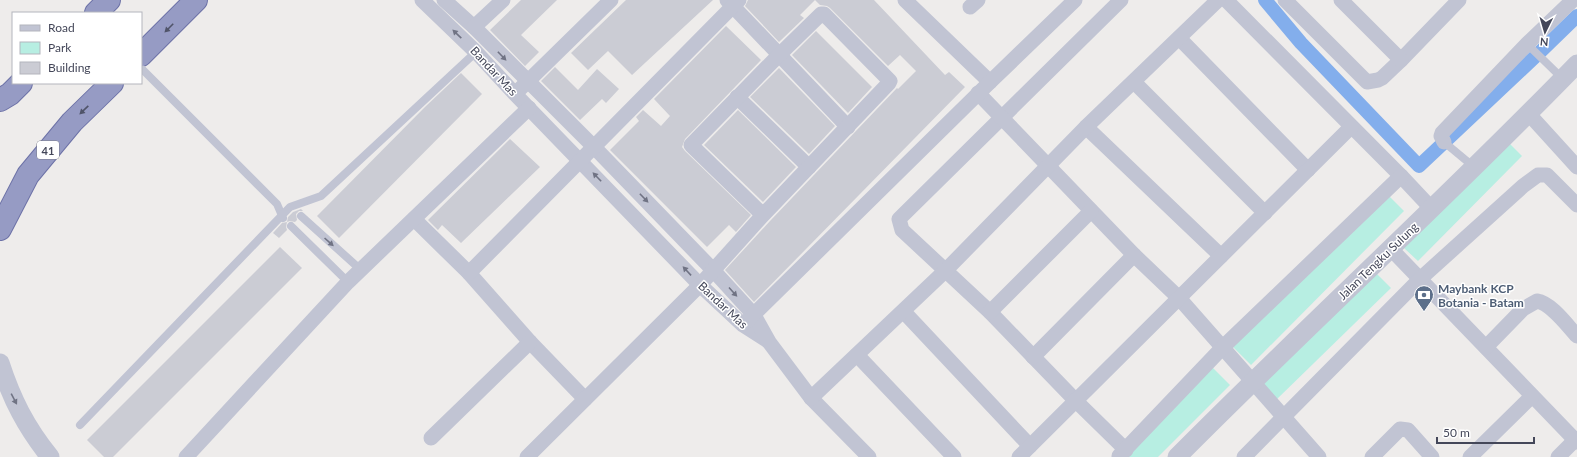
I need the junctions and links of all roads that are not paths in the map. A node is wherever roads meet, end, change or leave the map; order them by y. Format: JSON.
{"nodes":[{"id":1,"x":109,"y":0,"type":"edge"},
{"id":2,"x":196,"y":0,"type":"edge"},
{"id":3,"x":422,"y":0,"type":"edge"},
{"id":4,"x":444,"y":0,"type":"edge"},
{"id":5,"x":503,"y":0,"type":"edge"},
{"id":6,"x":611,"y":0,"type":"edge"},
{"id":7,"x":905,"y":0,"type":"edge"},
{"id":8,"x":1075,"y":0,"type":"edge"},
{"id":9,"x":1121,"y":0,"type":"edge"},
{"id":10,"x":1218,"y":0,"type":"edge"},
{"id":11,"x":1226,"y":0,"type":"edge"},
{"id":12,"x":1285,"y":0,"type":"edge"},
{"id":13,"x":1341,"y":0,"type":"edge"},
{"id":14,"x":1573,"y":0,"type":"edge"},
{"id":15,"x":733,"y":2,"type":"edge"},
{"id":16,"x":1451,"y":3,"type":"edge"},
{"id":17,"x":97,"y":12,"type":"edge"},
{"id":18,"x":474,"y":27,"type":"junction"},
{"id":19,"x":1179,"y":38,"type":"junction"},
{"id":20,"x":1530,"y":47,"type":"junction"},
{"id":21,"x":476,"y":52,"type":"junction"},
{"id":22,"x":142,"y":54,"type":"edge"},
{"id":23,"x":779,"y":55,"type":"junction"},
{"id":24,"x":1401,"y":60,"type":"junction"},
{"id":25,"x":1577,"y":64,"type":"edge"},
{"id":26,"x":142,"y":69,"type":"edge"},
{"id":27,"x":1563,"y":79,"type":"junction"},
{"id":28,"x":527,"y":82,"type":"junction"},
{"id":29,"x":990,"y":82,"type":"junction"},
{"id":30,"x":1134,"y":82,"type":"junction"},
{"id":31,"x":20,"y":84,"type":"edge"},
{"id":32,"x":111,"y":84,"type":"edge"},
{"id":33,"x":978,"y":93,"type":"junction"},
{"id":34,"x":514,"y":94,"type":"junction"},
{"id":35,"x":737,"y":97,"type":"junction"},
{"id":36,"x":0,"y":100,"type":"edge"},
{"id":37,"x":529,"y":108,"type":"junction"},
{"id":38,"x":1528,"y":113,"type":"junction"},
{"id":39,"x":1000,"y":117,"type":"junction"},
{"id":40,"x":848,"y":127,"type":"junction"},
{"id":41,"x":1086,"y":127,"type":"junction"},
{"id":42,"x":1351,"y":127,"type":"junction"},
{"id":43,"x":1444,"y":142,"type":"joint"},
{"id":44,"x":594,"y":147,"type":"junction"},
{"id":45,"x":581,"y":160,"type":"junction"},
{"id":46,"x":1467,"y":161,"type":"junction"},
{"id":47,"x":1048,"y":166,"type":"junction"},
{"id":48,"x":809,"y":167,"type":"junction"},
{"id":49,"x":1577,"y":167,"type":"edge"},
{"id":50,"x":1308,"y":170,"type":"junction"},
{"id":51,"x":1401,"y":176,"type":"junction"},
{"id":52,"x":277,"y":204,"type":"junction"},
{"id":53,"x":1577,"y":205,"type":"edge"},
{"id":54,"x":291,"y":208,"type":"junction"},
{"id":55,"x":1431,"y":208,"type":"junction"},
{"id":56,"x":1091,"y":211,"type":"junction"},
{"id":57,"x":1265,"y":213,"type":"junction"},
{"id":58,"x":763,"y":215,"type":"junction"},
{"id":59,"x":300,"y":216,"type":"dead end"},
{"id":60,"x":282,"y":217,"type":"junction"},
{"id":61,"x":414,"y":219,"type":"junction"},
{"id":62,"x":291,"y":226,"type":"dead end"},
{"id":63,"x":0,"y":229,"type":"edge"},
{"id":64,"x":1391,"y":249,"type":"junction"},
{"id":65,"x":1134,"y":255,"type":"junction"},
{"id":66,"x":1221,"y":256,"type":"junction"},
{"id":67,"x":361,"y":270,"type":"junction"},
{"id":68,"x":713,"y":270,"type":"junction"},
{"id":69,"x":945,"y":271,"type":"junction"},
{"id":70,"x":469,"y":273,"type":"junction"},
{"id":71,"x":1420,"y":279,"type":"junction"},
{"id":72,"x":348,"y":282,"type":"junction"},
{"id":73,"x":700,"y":285,"type":"junction"},
{"id":74,"x":1179,"y":298,"type":"junction"},
{"id":75,"x":904,"y":312,"type":"junction"},
{"id":76,"x":990,"y":312,"type":"junction"},
{"id":77,"x":754,"y":314,"type":"junction"},
{"id":78,"x":743,"y":325,"type":"junction"},
{"id":79,"x":1577,"y":336,"type":"edge"},
{"id":80,"x":530,"y":342,"type":"junction"},
{"id":81,"x":769,"y":342,"type":"junction"},
{"id":82,"x":1223,"y":347,"type":"junction"},
{"id":83,"x":1486,"y":347,"type":"junction"},
{"id":84,"x":857,"y":355,"type":"junction"},
{"id":85,"x":1033,"y":357,"type":"junction"},
{"id":86,"x":0,"y":363,"type":"edge"},
{"id":87,"x":1253,"y":381,"type":"junction"},
{"id":88,"x":1532,"y":396,"type":"junction"},
{"id":89,"x":811,"y":398,"type":"junction"},
{"id":90,"x":586,"y":399,"type":"junction"},
{"id":91,"x":1076,"y":401,"type":"junction"},
{"id":92,"x":1284,"y":417,"type":"junction"},
{"id":93,"x":80,"y":425,"type":"dead end"},
{"id":94,"x":431,"y":438,"type":"dead end"},
{"id":95,"x":1576,"y":441,"type":"edge"},
{"id":96,"x":1030,"y":446,"type":"junction"},
{"id":97,"x":1122,"y":453,"type":"edge"},
{"id":98,"x":50,"y":457,"type":"edge"},
{"id":99,"x":186,"y":457,"type":"edge"},
{"id":100,"x":527,"y":457,"type":"edge"},
{"id":101,"x":869,"y":457,"type":"edge"},
{"id":102,"x":954,"y":457,"type":"edge"},
{"id":103,"x":1019,"y":457,"type":"edge"},
{"id":104,"x":1177,"y":457,"type":"edge"},
{"id":105,"x":1244,"y":457,"type":"edge"},
{"id":106,"x":1319,"y":457,"type":"edge"},
{"id":107,"x":1372,"y":457,"type":"edge"},
{"id":108,"x":1432,"y":457,"type":"edge"},
{"id":109,"x":1470,"y":457,"type":"edge"},
{"id":110,"x":1558,"y":457,"type":"edge"}],
"edges":[{"from":1,"to":17,"type":"highway"},
{"from":2,"to":22,"type":"highway","one_way":true},
{"from":21,"to":3,"type":"street","name":"Bandar Mas","one_way":true},
{"from":4,"to":18,"type":"street","name":"Bandar Mas"},
{"from":5,"to":18,"type":"street"},
{"from":6,"to":28,"type":"street"},
{"from":7,"to":29,"type":"street"},
{"from":8,"to":29,"type":"street"},
{"from":9,"to":39,"type":"street"},
{"from":10,"to":19,"type":"street"},
{"from":11,"to":42,"type":"street"},
{"from":12,"to":24,"type":"street"},
{"from":13,"to":24,"type":"street"},
{"from":14,"to":20,"type":"street"},
{"from":15,"to":23,"type":"street"},
{"from":15,"to":44,"type":"street"},
{"from":16,"to":24,"type":"street"},
{"from":18,"to":28,"type":"street","name":"Bandar Mas","one_way":true},
{"from":19,"to":30,"type":"street"},
{"from":19,"to":50,"type":"street"},
{"from":20,"to":27,"type":"lane"},
{"from":20,"to":43,"type":"street"},
{"from":21,"to":34,"type":"street","name":"Bandar Mas"},
{"from":21,"to":54,"type":"lane"},
{"from":23,"to":35,"type":"street"},
{"from":23,"to":40,"type":"street"},
{"from":23,"to":40,"type":"street"},
{"from":25,"to":27,"type":"street","name":"Jalan Tengku Sulung"},
{"from":26,"to":52,"type":"lane"},
{"from":27,"to":38,"type":"street","name":"Jalan Tengku Sulung"},
{"from":28,"to":34,"type":"street"},
{"from":28,"to":44,"type":"street","name":"Bandar Mas"},
{"from":29,"to":33,"type":"street"},
{"from":30,"to":41,"type":"street"},
{"from":30,"to":57,"type":"street"},
{"from":31,"to":36,"type":"highway"},
{"from":32,"to":63,"type":"highway","number":"41","one_way":true},
{"from":33,"to":39,"type":"street"},
{"from":33,"to":77,"type":"street"},
{"from":34,"to":37,"type":"street","name":"Bandar Mas"},
{"from":35,"to":48,"type":"street"},
{"from":35,"to":58,"type":"street"},
{"from":37,"to":45,"type":"street","name":"Bandar Mas"},
{"from":37,"to":61,"type":"street"},
{"from":38,"to":46,"type":"street","name":"Jalan Tengku Sulung"},
{"from":38,"to":49,"type":"street"},
{"from":39,"to":47,"type":"street"},
{"from":39,"to":69,"type":"street"},
{"from":40,"to":48,"type":"street"},
{"from":41,"to":47,"type":"street"},
{"from":41,"to":66,"type":"street"},
{"from":42,"to":50,"type":"street"},
{"from":42,"to":51,"type":"street"},
{"from":43,"to":46,"type":"lane"},
{"from":44,"to":45,"type":"street"},
{"from":44,"to":68,"type":"street","name":"Bandar Mas","one_way":true},
{"from":45,"to":70,"type":"street"},
{"from":73,"to":45,"type":"street","name":"Bandar Mas","one_way":true},
{"from":46,"to":55,"type":"street","name":"Jalan Tengku Sulung"},
{"from":47,"to":56,"type":"street"},
{"from":47,"to":69,"type":"street"},
{"from":48,"to":58,"type":"street"},
{"from":50,"to":57,"type":"street"},
{"from":51,"to":55,"type":"street"},
{"from":51,"to":82,"type":"street"},
{"from":52,"to":54,"type":"lane"},
{"from":52,"to":60,"type":"lane"},
{"from":53,"to":71,"type":"street"},
{"from":54,"to":60,"type":"lane"},
{"from":55,"to":64,"type":"street","name":"Jalan Tengku Sulung"},
{"from":56,"to":65,"type":"street"},
{"from":56,"to":76,"type":"street"},
{"from":57,"to":66,"type":"street"},
{"from":58,"to":68,"type":"street"},
{"from":59,"to":67,"type":"lane","one_way":true},
{"from":60,"to":93,"type":"lane"},
{"from":61,"to":67,"type":"street"},
{"from":61,"to":70,"type":"street"},
{"from":62,"to":72,"type":"lane"},
{"from":64,"to":71,"type":"street"},
{"from":64,"to":87,"type":"street","name":"Jalan Tengku Sulung"},
{"from":65,"to":74,"type":"street"},
{"from":65,"to":85,"type":"street"},
{"from":66,"to":74,"type":"street"},
{"from":67,"to":72,"type":"street"},
{"from":68,"to":73,"type":"street"},
{"from":68,"to":77,"type":"street","name":"Bandar Mas","one_way":true},
{"from":69,"to":75,"type":"street"},
{"from":69,"to":76,"type":"street"},
{"from":70,"to":80,"type":"street"},
{"from":71,"to":83,"type":"street"},
{"from":71,"to":92,"type":"street"},
{"from":72,"to":99,"type":"street"},
{"from":73,"to":78,"type":"street","name":"Bandar Mas"},
{"from":73,"to":90,"type":"street"},
{"from":74,"to":82,"type":"street"},
{"from":74,"to":91,"type":"street"},
{"from":75,"to":84,"type":"street"},
{"from":75,"to":96,"type":"street"},
{"from":76,"to":85,"type":"street"},
{"from":77,"to":78,"type":"street"},
{"from":77,"to":81,"type":"street","name":"Bandar Mas"},
{"from":78,"to":81,"type":"street","name":"Bandar Mas"},
{"from":79,"to":83,"type":"street"},
{"from":80,"to":90,"type":"street"},
{"from":80,"to":94,"type":"street"},
{"from":81,"to":89,"type":"street"},
{"from":82,"to":87,"type":"street"},
{"from":82,"to":97,"type":"street"},
{"from":83,"to":88,"type":"street"},
{"from":84,"to":89,"type":"street"},
{"from":84,"to":102,"type":"street"},
{"from":85,"to":91,"type":"street"},
{"from":86,"to":98,"type":"street","one_way":true},
{"from":87,"to":92,"type":"street"},
{"from":87,"to":104,"type":"street","name":"Jalan Tengku Sulung"},
{"from":88,"to":95,"type":"street"},
{"from":88,"to":109,"type":"street"},
{"from":89,"to":101,"type":"street"},
{"from":90,"to":100,"type":"street"},
{"from":91,"to":96,"type":"street"},
{"from":91,"to":97,"type":"street"},
{"from":92,"to":105,"type":"street"},
{"from":92,"to":106,"type":"street"},
{"from":95,"to":110,"type":"street"},
{"from":96,"to":103,"type":"street"},
{"from":107,"to":108,"type":"street"}]}
